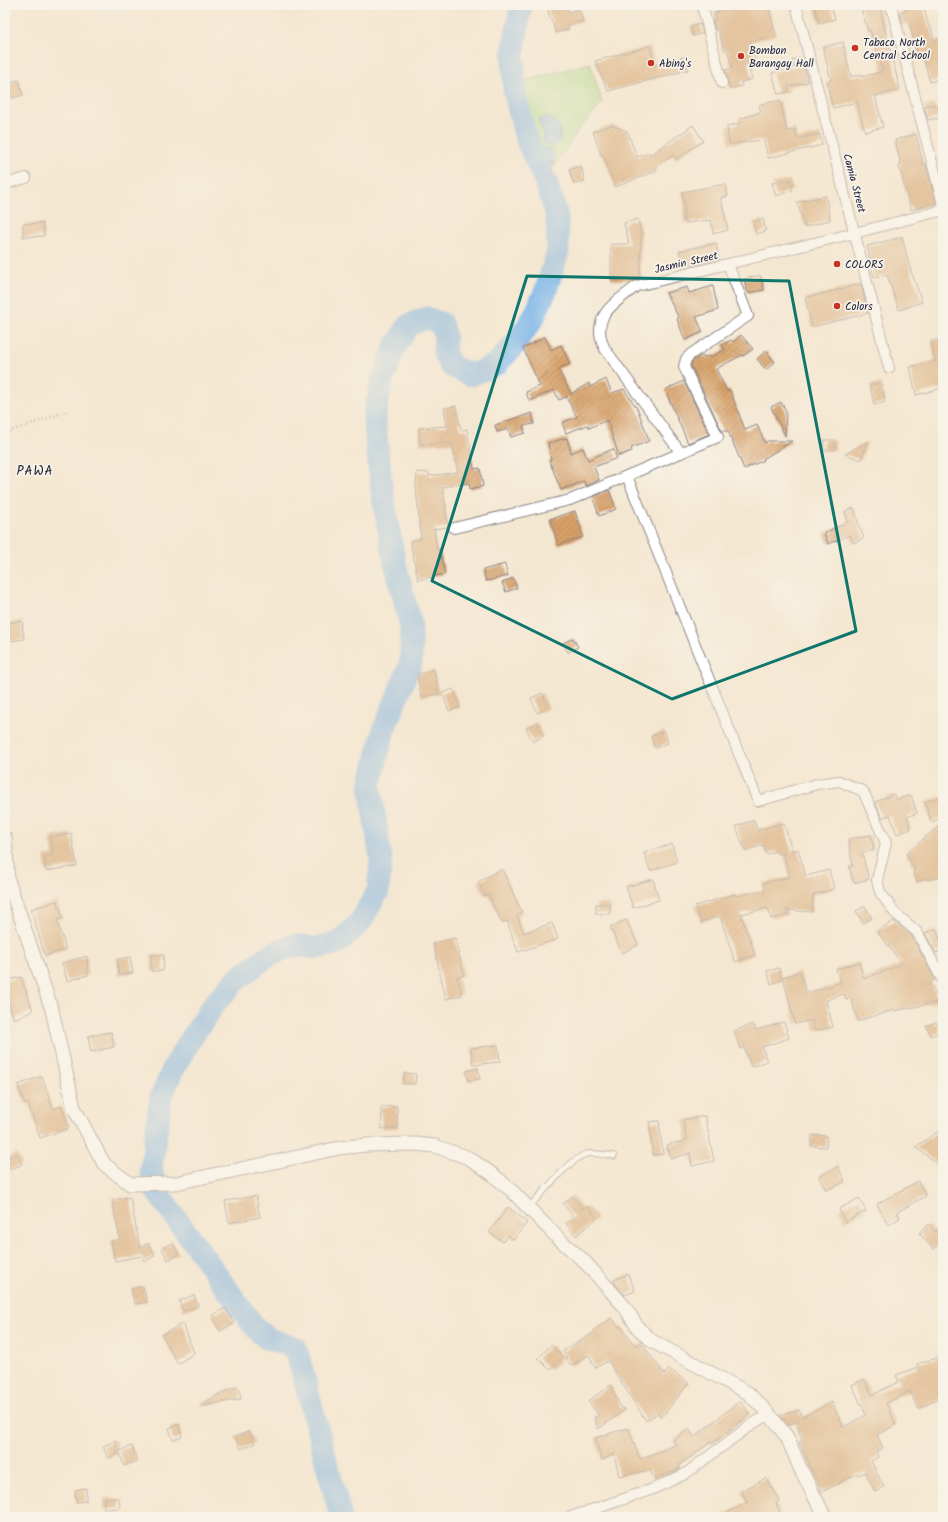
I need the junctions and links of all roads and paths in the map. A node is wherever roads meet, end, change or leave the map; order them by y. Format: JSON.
{"nodes":[{"id":1,"x":702,"y":5,"type":"edge"},
{"id":2,"x":796,"y":5,"type":"edge"},
{"id":3,"x":891,"y":5,"type":"edge"},
{"id":4,"x":722,"y":83,"type":"dead end"},
{"id":5,"x":26,"y":178,"type":"dead end"},
{"id":6,"x":5,"y":184,"type":"edge"},
{"id":7,"x":943,"y":204,"type":"edge"},
{"id":8,"x":943,"y":210,"type":"edge"},
{"id":9,"x":855,"y":233,"type":"junction"},
{"id":10,"x":728,"y":264,"type":"junction"},
{"id":11,"x":889,"y":368,"type":"dead end"},
{"id":12,"x":68,"y":411,"type":"dead end"},
{"id":13,"x":5,"y":433,"type":"edge"},
{"id":14,"x":681,"y":453,"type":"junction"},
{"id":15,"x":627,"y":476,"type":"junction"},
{"id":16,"x":454,"y":528,"type":"dead end"},
{"id":17,"x":5,"y":838,"type":"edge"},
{"id":18,"x":943,"y":981,"type":"edge"},
{"id":19,"x":614,"y":1156,"type":"dead end"},
{"id":20,"x":528,"y":1208,"type":"junction"},
{"id":21,"x":769,"y":1414,"type":"junction"},
{"id":22,"x":570,"y":1517,"type":"edge"},
{"id":23,"x":825,"y":1517,"type":"edge"}],
"edges":[{"from":1,"to":4,"type":"street"},
{"from":2,"to":9,"type":"street","name":"Camia Street"},
{"from":3,"to":7,"type":"street"},
{"from":5,"to":6,"type":"street"},
{"from":8,"to":9,"type":"street","name":"Jasmin Street"},
{"from":9,"to":10,"type":"street","name":"Jasmin Street"},
{"from":9,"to":11,"type":"street","name":"Camia Street"},
{"from":10,"to":14,"type":"street"},
{"from":10,"to":14,"type":"street","name":"Jasmin Street"},
{"from":12,"to":13,"type":"path"},
{"from":14,"to":15,"type":"street"},
{"from":15,"to":16,"type":"street"},
{"from":15,"to":18,"type":"street"},
{"from":17,"to":20,"type":"street"},
{"from":19,"to":20,"type":"lane"},
{"from":20,"to":21,"type":"street"},
{"from":21,"to":22,"type":"street"},
{"from":21,"to":23,"type":"street"}]}
